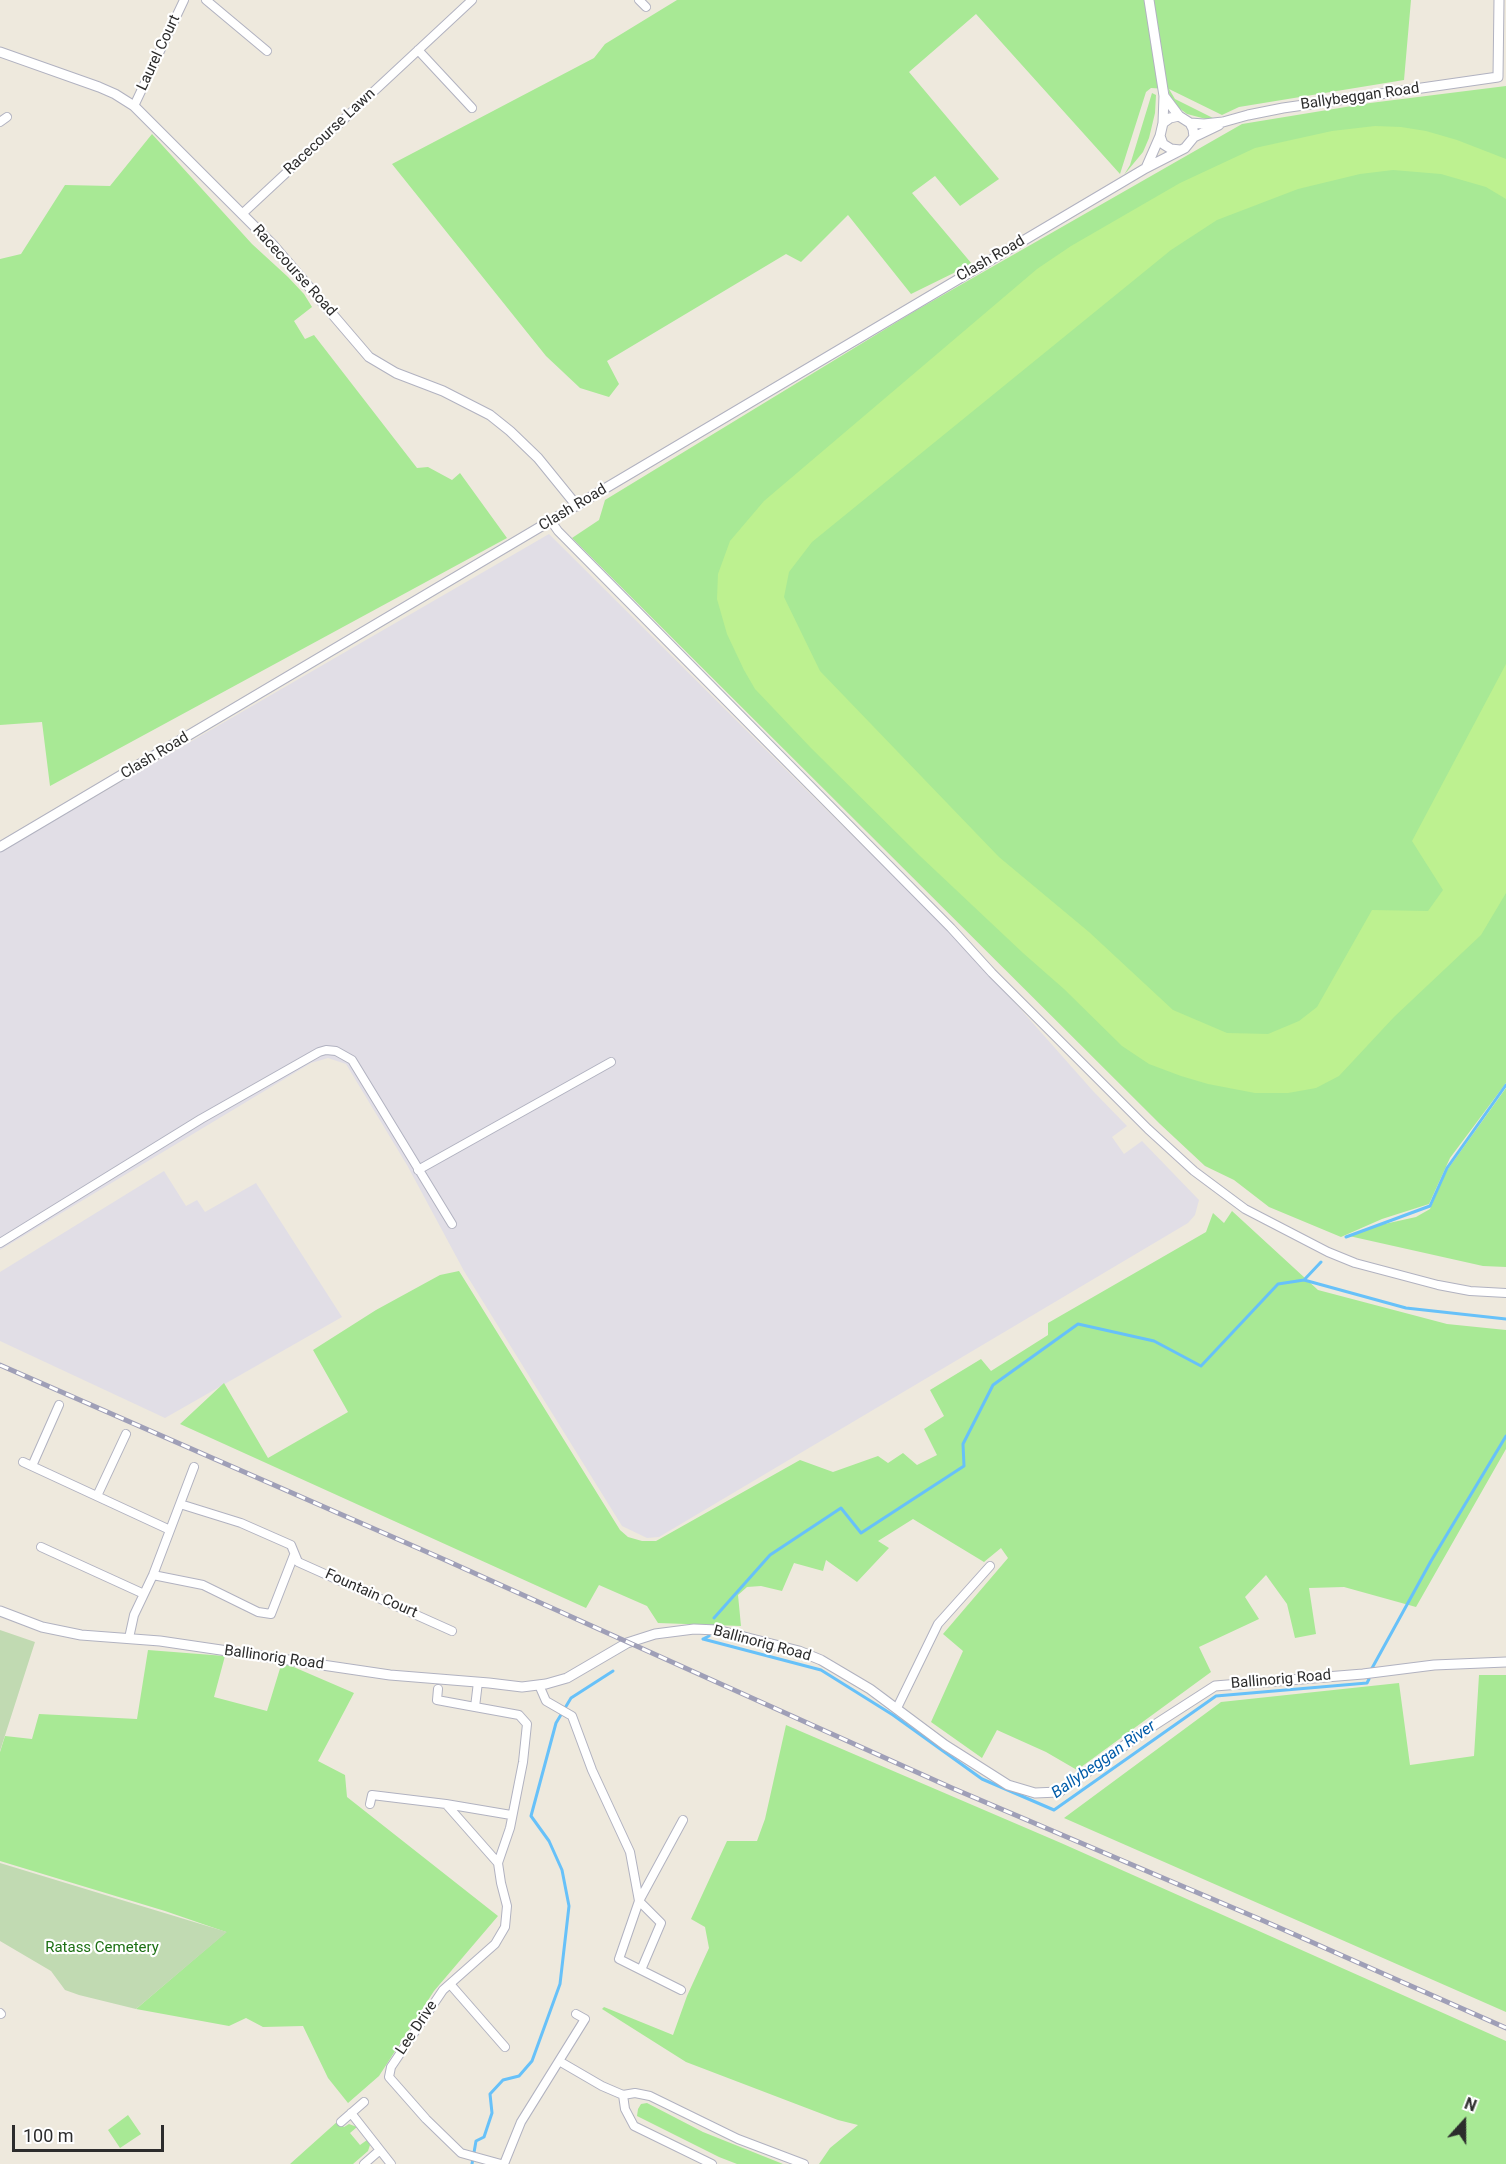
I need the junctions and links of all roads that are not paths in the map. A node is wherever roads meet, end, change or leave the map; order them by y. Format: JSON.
{"nodes":[{"id":1,"x":184,"y":0,"type":"edge"},
{"id":2,"x":206,"y":0,"type":"edge"},
{"id":3,"x":472,"y":0,"type":"edge"},
{"id":4,"x":639,"y":0,"type":"edge"},
{"id":5,"x":1149,"y":0,"type":"edge"},
{"id":6,"x":1499,"y":0,"type":"edge"},
{"id":7,"x":646,"y":7,"type":"dead end"},
{"id":8,"x":418,"y":50,"type":"junction"},
{"id":9,"x":267,"y":51,"type":"dead end"},
{"id":10,"x":0,"y":52,"type":"edge"},
{"id":11,"x":1502,"y":77,"type":"edge"},
{"id":12,"x":1164,"y":96,"type":"junction"},
{"id":13,"x":134,"y":106,"type":"junction"},
{"id":14,"x":472,"y":108,"type":"dead end"},
{"id":15,"x":1179,"y":116,"type":"junction"},
{"id":16,"x":1223,"y":122,"type":"junction"},
{"id":17,"x":1163,"y":123,"type":"junction"},
{"id":18,"x":1190,"y":123,"type":"junction"},
{"id":19,"x":1160,"y":136,"type":"junction"},
{"id":20,"x":1194,"y":137,"type":"junction"},
{"id":21,"x":1180,"y":150,"type":"junction"},
{"id":22,"x":1146,"y":168,"type":"junction"},
{"id":23,"x":242,"y":214,"type":"junction"},
{"id":24,"x":577,"y":506,"type":"junction"},
{"id":25,"x":551,"y":521,"type":"junction"},
{"id":26,"x":0,"y":847,"type":"edge"},
{"id":27,"x":610,"y":1062,"type":"dead end"},
{"id":28,"x":418,"y":1170,"type":"junction"},
{"id":29,"x":452,"y":1224,"type":"dead end"},
{"id":30,"x":0,"y":1244,"type":"edge"},
{"id":31,"x":1506,"y":1293,"type":"edge"},
{"id":32,"x":59,"y":1405,"type":"dead end"},
{"id":33,"x":126,"y":1434,"type":"dead end"},
{"id":34,"x":23,"y":1462,"type":"dead end"},
{"id":35,"x":32,"y":1466,"type":"junction"},
{"id":36,"x":194,"y":1467,"type":"dead end"},
{"id":37,"x":97,"y":1496,"type":"junction"},
{"id":38,"x":180,"y":1504,"type":"junction"},
{"id":39,"x":170,"y":1530,"type":"junction"},
{"id":40,"x":41,"y":1547,"type":"dead end"},
{"id":41,"x":294,"y":1555,"type":"junction"},
{"id":42,"x":990,"y":1566,"type":"dead end"},
{"id":43,"x":153,"y":1575,"type":"junction"},
{"id":44,"x":144,"y":1594,"type":"junction"},
{"id":45,"x":0,"y":1611,"type":"edge"},
{"id":46,"x":452,"y":1630,"type":"dead end"},
{"id":47,"x":129,"y":1638,"type":"junction"},
{"id":48,"x":1506,"y":1662,"type":"edge"},
{"id":49,"x":478,"y":1682,"type":"junction"},
{"id":50,"x":539,"y":1685,"type":"junction"},
{"id":51,"x":438,"y":1689,"type":"dead end"},
{"id":52,"x":475,"y":1707,"type":"junction"},
{"id":53,"x":897,"y":1708,"type":"junction"},
{"id":54,"x":370,"y":1804,"type":"dead end"},
{"id":55,"x":446,"y":1804,"type":"junction"},
{"id":56,"x":511,"y":1815,"type":"junction"},
{"id":57,"x":683,"y":1820,"type":"dead end"},
{"id":58,"x":498,"y":1863,"type":"junction"},
{"id":59,"x":639,"y":1901,"type":"junction"},
{"id":60,"x":641,"y":1970,"type":"junction"},
{"id":61,"x":450,"y":1984,"type":"junction"},
{"id":62,"x":681,"y":1990,"type":"dead end"},
{"id":63,"x":576,"y":2014,"type":"dead end"},
{"id":64,"x":505,"y":2047,"type":"dead end"},
{"id":65,"x":559,"y":2061,"type":"junction"},
{"id":66,"x":623,"y":2095,"type":"junction"},
{"id":67,"x":364,"y":2102,"type":"dead end"},
{"id":68,"x":351,"y":2113,"type":"junction"},
{"id":69,"x":341,"y":2122,"type":"dead end"},
{"id":70,"x":380,"y":2150,"type":"junction"},
{"id":71,"x":800,"y":2163,"type":"edge"},
{"id":72,"x":364,"y":2164,"type":"edge"},
{"id":73,"x":391,"y":2164,"type":"edge"},
{"id":74,"x":502,"y":2164,"type":"edge"},
{"id":75,"x":712,"y":2164,"type":"edge"}],
"edges":[{"from":1,"to":13,"type":"street","name":"Laurel Court"},
{"from":2,"to":9,"type":"street"},
{"from":3,"to":8,"type":"street","name":"Racecourse Lawn"},
{"from":4,"to":7,"type":"street"},
{"from":5,"to":12,"type":"street"},
{"from":6,"to":11,"type":"street"},
{"from":8,"to":14,"type":"street"},
{"from":8,"to":23,"type":"street","name":"Racecourse Lawn"},
{"from":10,"to":13,"type":"street","name":"Racecourse Road"},
{"from":11,"to":16,"type":"street","name":"Ballybeggan Road"},
{"from":12,"to":15,"type":"street"},
{"from":12,"to":17,"type":"street"},
{"from":13,"to":23,"type":"street","name":"Racecourse Road"},
{"from":15,"to":17,"type":"street"},
{"from":15,"to":18,"type":"street"},
{"from":16,"to":18,"type":"street"},
{"from":16,"to":20,"type":"street"},
{"from":17,"to":19,"type":"street"},
{"from":18,"to":20,"type":"street"},
{"from":19,"to":21,"type":"street"},
{"from":19,"to":22,"type":"street"},
{"from":20,"to":21,"type":"street"},
{"from":21,"to":22,"type":"street","name":"Clash Road"},
{"from":22,"to":24,"type":"street","name":"Clash Road"},
{"from":23,"to":24,"type":"street","name":"Racecourse Road"},
{"from":24,"to":25,"type":"street","name":"Clash Road"},
{"from":25,"to":26,"type":"street","name":"Clash Road"},
{"from":25,"to":31,"type":"street"},
{"from":27,"to":28,"type":"street"},
{"from":28,"to":29,"type":"street"},
{"from":28,"to":30,"type":"street"},
{"from":32,"to":35,"type":"street"},
{"from":33,"to":37,"type":"street"},
{"from":34,"to":35,"type":"street"},
{"from":35,"to":37,"type":"street"},
{"from":36,"to":38,"type":"street"},
{"from":37,"to":39,"type":"street"},
{"from":38,"to":39,"type":"street"},
{"from":38,"to":41,"type":"street","name":"Fountain Court"},
{"from":39,"to":43,"type":"street"},
{"from":40,"to":44,"type":"street"},
{"from":41,"to":43,"type":"street"},
{"from":41,"to":46,"type":"street","name":"Fountain Court"},
{"from":42,"to":53,"type":"street"},
{"from":43,"to":44,"type":"street"},
{"from":44,"to":47,"type":"street"},
{"from":45,"to":47,"type":"street","name":"Ballinorig Road"},
{"from":47,"to":49,"type":"street","name":"Ballinorig Road"},
{"from":48,"to":53,"type":"street","name":"Ballinorig Road"},
{"from":49,"to":50,"type":"street","name":"Ballinorig Road"},
{"from":49,"to":52,"type":"street"},
{"from":50,"to":53,"type":"street","name":"Ballinorig Road"},
{"from":50,"to":59,"type":"street"},
{"from":51,"to":52,"type":"street","name":"Lee Drive"},
{"from":52,"to":56,"type":"street","name":"Lee Drive"},
{"from":54,"to":55,"type":"street"},
{"from":55,"to":56,"type":"street"},
{"from":55,"to":58,"type":"street"},
{"from":56,"to":58,"type":"street","name":"Lee Drive"},
{"from":57,"to":59,"type":"street"},
{"from":58,"to":61,"type":"street","name":"Lee Drive"},
{"from":59,"to":60,"type":"street"},
{"from":59,"to":60,"type":"street"},
{"from":60,"to":62,"type":"street"},
{"from":61,"to":64,"type":"street","name":"Lee Drive"},
{"from":61,"to":74,"type":"street","name":"Lee Drive"},
{"from":63,"to":65,"type":"street"},
{"from":65,"to":66,"type":"street"},
{"from":65,"to":74,"type":"street"},
{"from":66,"to":71,"type":"street"},
{"from":66,"to":75,"type":"street"},
{"from":67,"to":68,"type":"street"},
{"from":68,"to":69,"type":"street"},
{"from":68,"to":70,"type":"street"},
{"from":70,"to":72,"type":"street"},
{"from":70,"to":73,"type":"street"}]}
